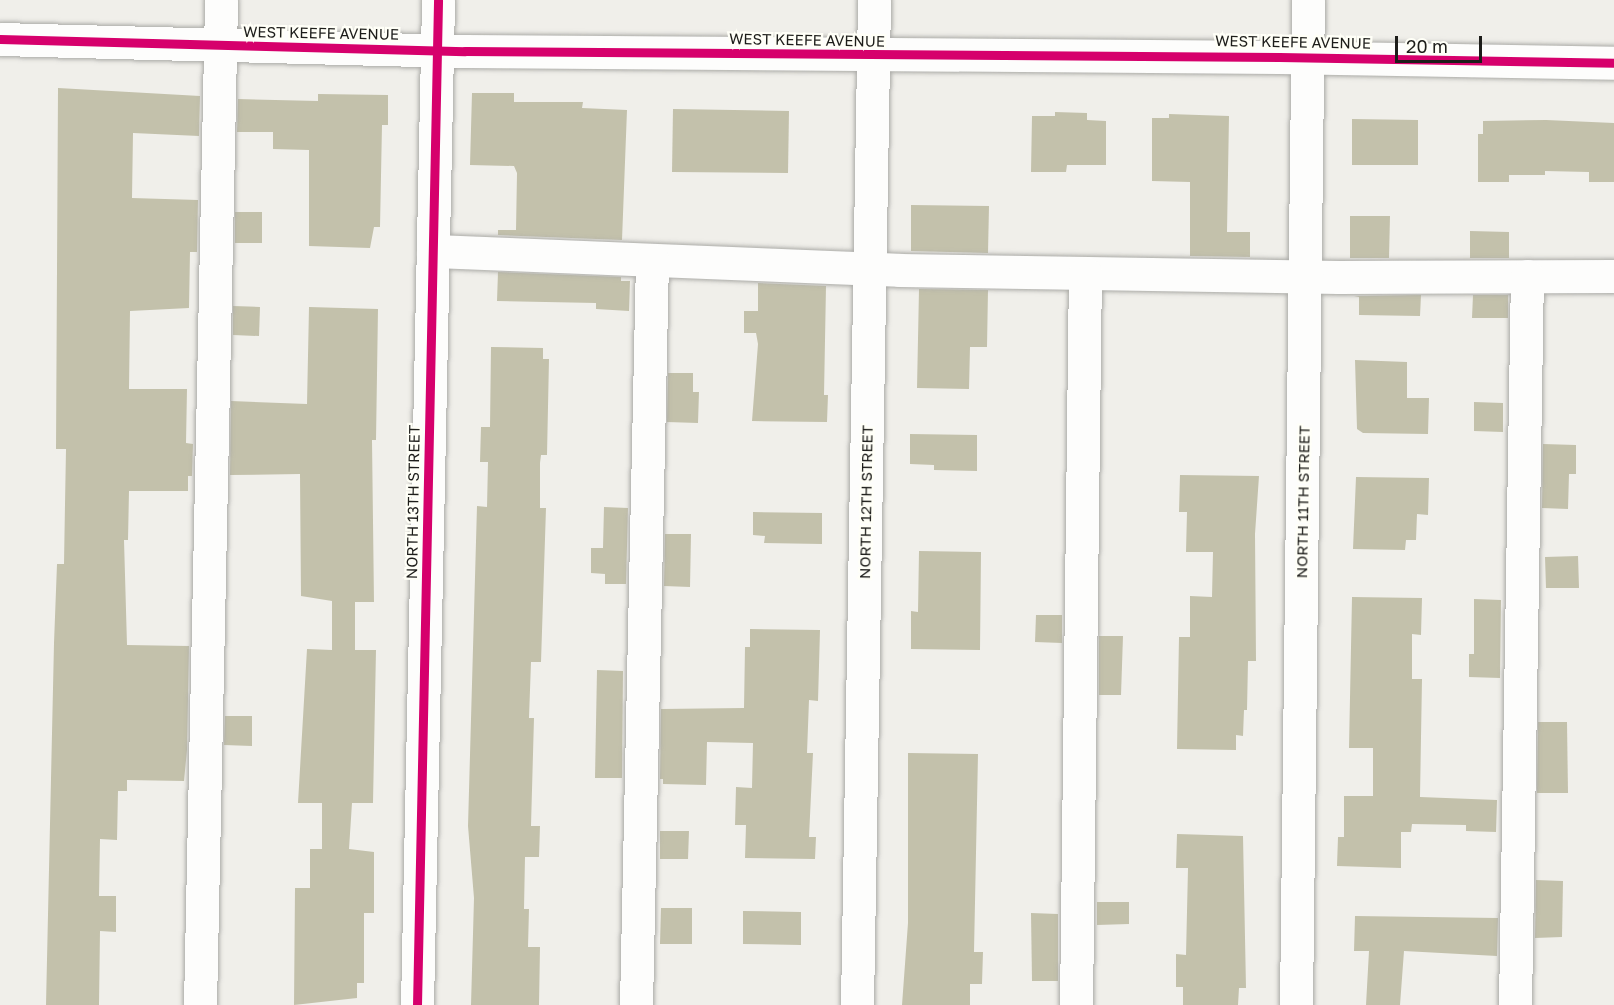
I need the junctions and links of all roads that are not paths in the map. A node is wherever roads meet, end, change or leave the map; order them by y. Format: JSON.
{"nodes":[{"id":1,"x":221,"y":0,"type":"edge"},
{"id":2,"x":438,"y":0,"type":"edge"},
{"id":3,"x":874,"y":0,"type":"edge"},
{"id":4,"x":1308,"y":0,"type":"edge"},
{"id":5,"x":0,"y":39,"type":"edge"},
{"id":6,"x":220,"y":46,"type":"junction"},
{"id":7,"x":437,"y":51,"type":"junction"},
{"id":8,"x":873,"y":56,"type":"junction"},
{"id":9,"x":1306,"y":57,"type":"junction"},
{"id":10,"x":1614,"y":63,"type":"edge"},
{"id":11,"x":433,"y":251,"type":"junction"},
{"id":12,"x":652,"y":260,"type":"junction"},
{"id":13,"x":870,"y":269,"type":"junction"},
{"id":14,"x":1085,"y":273,"type":"junction"},
{"id":15,"x":1306,"y":276,"type":"junction"},
{"id":16,"x":1527,"y":276,"type":"junction"},
{"id":17,"x":1614,"y":276,"type":"edge"},
{"id":18,"x":200,"y":1005,"type":"edge"},
{"id":19,"x":417,"y":1005,"type":"edge"},
{"id":20,"x":636,"y":1005,"type":"edge"},
{"id":21,"x":857,"y":1005,"type":"edge"},
{"id":22,"x":1076,"y":1005,"type":"edge"},
{"id":23,"x":1296,"y":1005,"type":"edge"},
{"id":24,"x":1515,"y":1005,"type":"edge"}],
"edges":[{"from":1,"to":6,"type":"street"},
{"from":2,"to":7,"type":"street","name":"NORTH 13TH STREET"},
{"from":3,"to":8,"type":"street","name":"NORTH 12TH STREET"},
{"from":4,"to":9,"type":"street","name":"NORTH 11TH STREET"},
{"from":5,"to":6,"type":"street","name":"WEST KEEFE AVENUE"},
{"from":6,"to":7,"type":"street","name":"WEST KEEFE AVENUE"},
{"from":6,"to":18,"type":"street"},
{"from":7,"to":8,"type":"street","name":"WEST KEEFE AVENUE"},
{"from":7,"to":11,"type":"street","name":"NORTH 13TH STREET"},
{"from":8,"to":9,"type":"street","name":"WEST KEEFE AVENUE"},
{"from":8,"to":13,"type":"street","name":"NORTH 12TH STREET"},
{"from":9,"to":10,"type":"street","name":"WEST KEEFE AVENUE"},
{"from":9,"to":15,"type":"street","name":"NORTH 11TH STREET"},
{"from":11,"to":12,"type":"street"},
{"from":11,"to":19,"type":"street","name":"NORTH 13TH STREET"},
{"from":12,"to":13,"type":"street"},
{"from":12,"to":20,"type":"street"},
{"from":13,"to":14,"type":"street"},
{"from":13,"to":21,"type":"street","name":"NORTH 12TH STREET"},
{"from":14,"to":15,"type":"street"},
{"from":14,"to":22,"type":"street"},
{"from":15,"to":16,"type":"street"},
{"from":15,"to":23,"type":"street","name":"NORTH 11TH STREET"},
{"from":16,"to":17,"type":"street"},
{"from":16,"to":24,"type":"street"}]}
